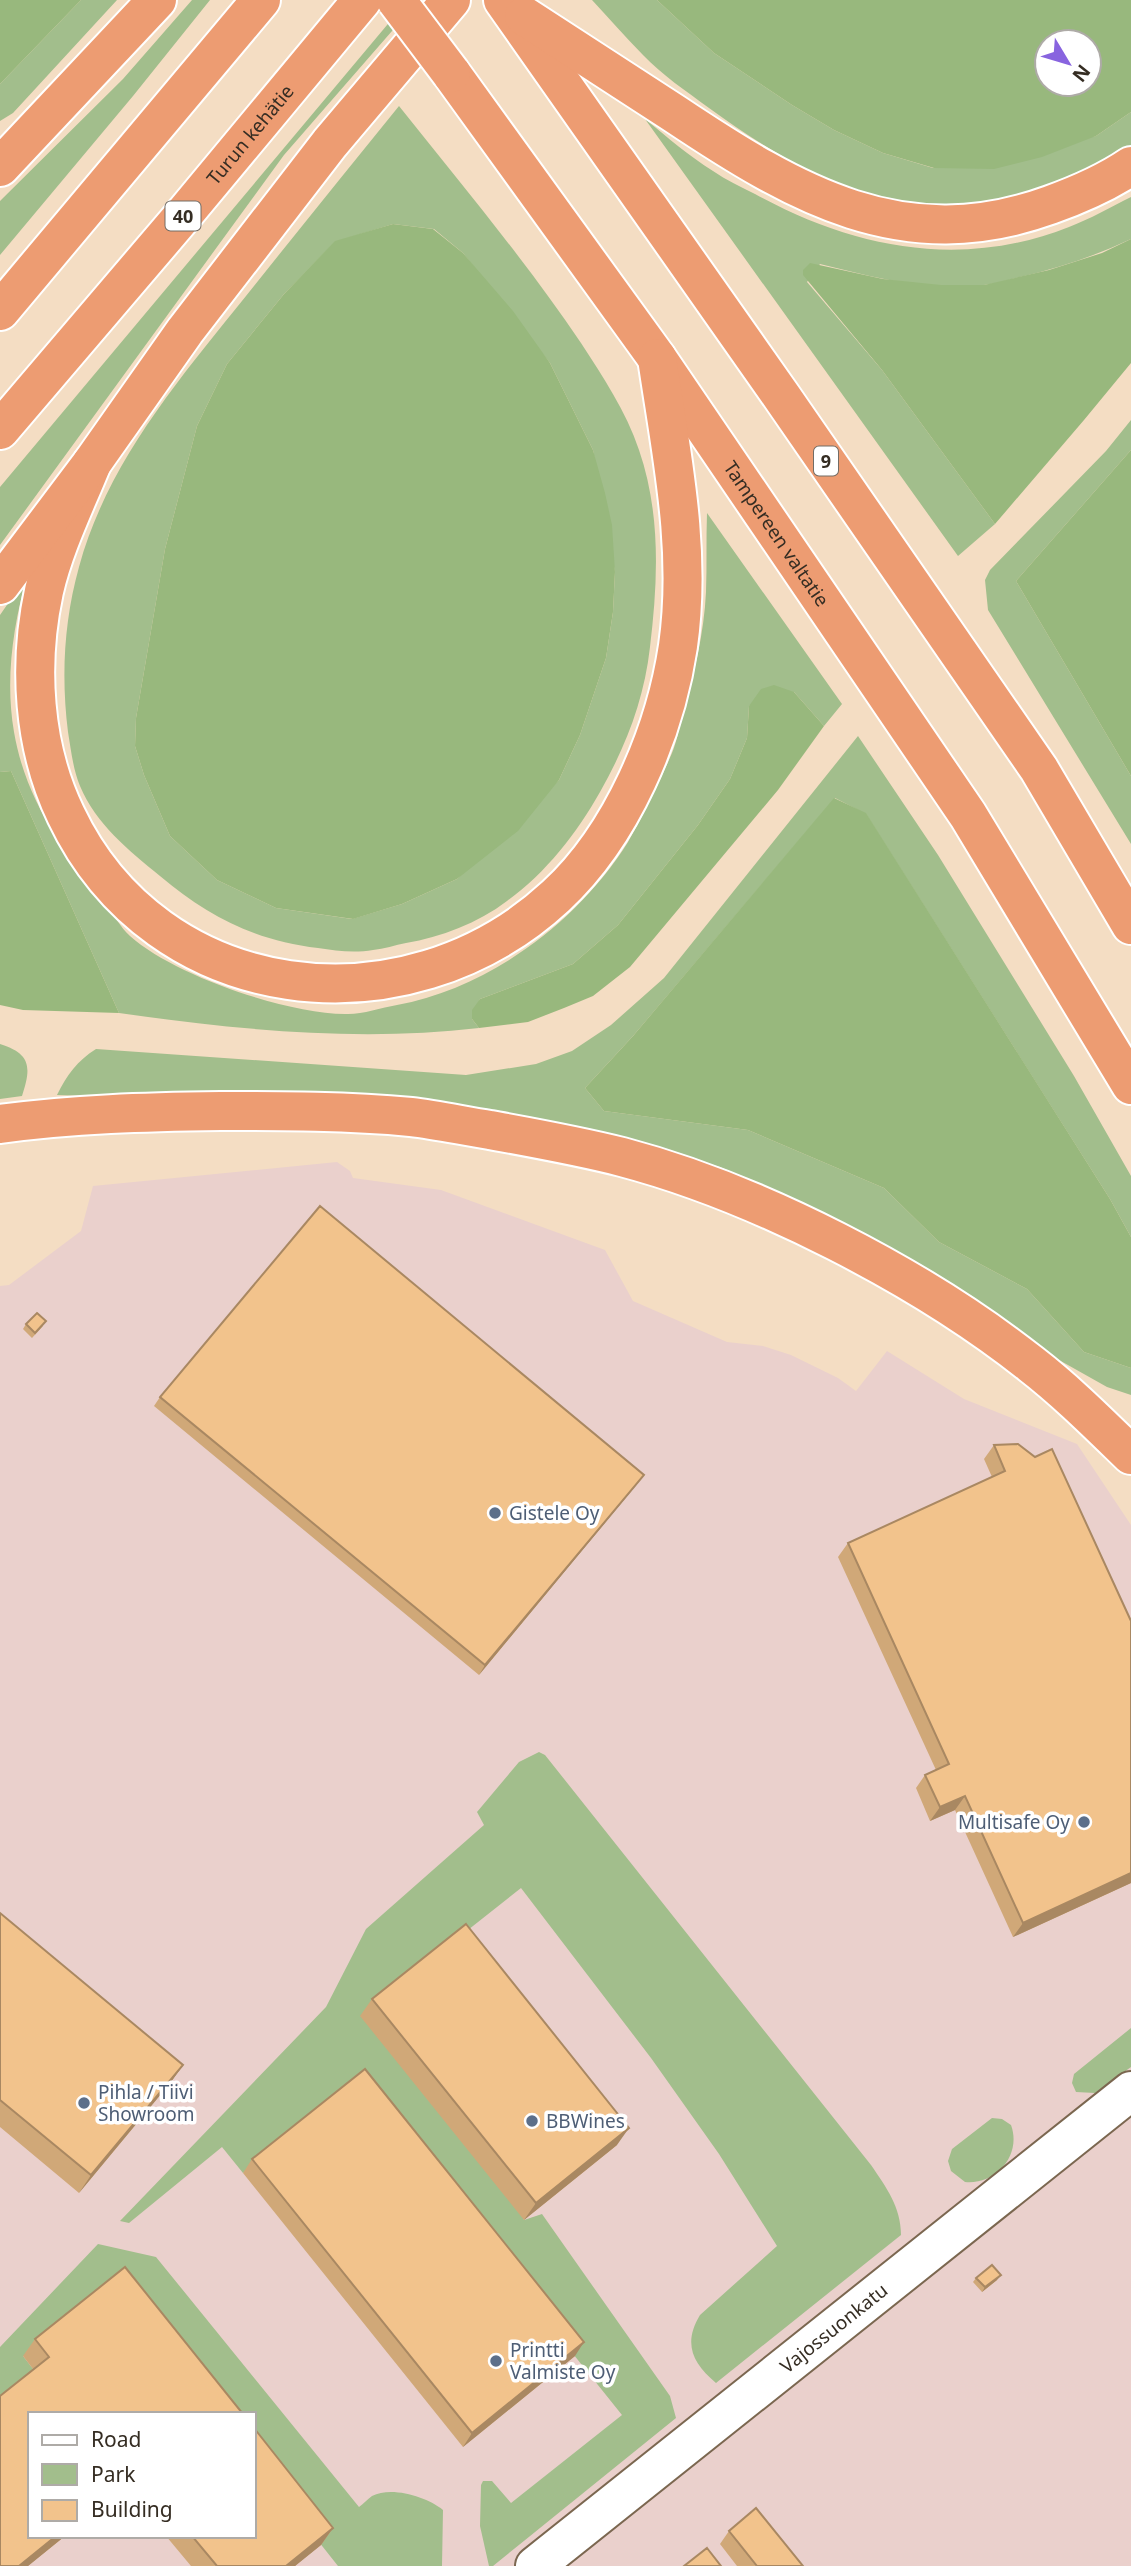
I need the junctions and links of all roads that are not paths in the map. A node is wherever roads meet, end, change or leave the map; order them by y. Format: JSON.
{"nodes":[{"id":1,"x":157,"y":0,"type":"edge"},
{"id":2,"x":261,"y":0,"type":"edge"},
{"id":3,"x":362,"y":0,"type":"edge"},
{"id":4,"x":396,"y":0,"type":"edge"},
{"id":5,"x":452,"y":0,"type":"edge"},
{"id":6,"x":505,"y":3,"type":"edge"},
{"id":7,"x":42,"y":121,"type":"junction"},
{"id":8,"x":0,"y":145,"type":"edge"},
{"id":9,"x":1131,"y":166,"type":"edge"},
{"id":10,"x":0,"y":167,"type":"edge"},
{"id":11,"x":0,"y":311,"type":"edge"},
{"id":12,"x":657,"y":358,"type":"junction"},
{"id":13,"x":0,"y":430,"type":"edge"},
{"id":14,"x":92,"y":463,"type":"junction"},
{"id":15,"x":0,"y":585,"type":"edge"},
{"id":16,"x":1131,"y":925,"type":"edge"},
{"id":17,"x":1131,"y":1085,"type":"edge"},
{"id":18,"x":0,"y":1124,"type":"edge"},
{"id":19,"x":1131,"y":1455,"type":"edge"},
{"id":20,"x":1131,"y":2091,"type":"edge"},
{"id":21,"x":534,"y":2566,"type":"edge"}],
"edges":[{"from":1,"to":7,"type":"highway"},
{"from":2,"to":11,"type":"highway"},
{"from":3,"to":13,"type":"highway","name":"Turun kehätie","number":"40"},
{"from":4,"to":12,"type":"highway","name":"Tampereen valtatie","bridge":true},
{"from":5,"to":14,"type":"highway"},
{"from":6,"to":9,"type":"highway"},
{"from":6,"to":16,"type":"highway","number":"9"},
{"from":7,"to":8,"type":"highway"},
{"from":7,"to":10,"type":"highway"},
{"from":12,"to":14,"type":"highway"},
{"from":12,"to":17,"type":"highway","name":"Tampereen valtatie"},
{"from":14,"to":15,"type":"highway"},
{"from":18,"to":19,"type":"highway"},
{"from":20,"to":21,"type":"street","name":"Vajossuonkatu"}]}
